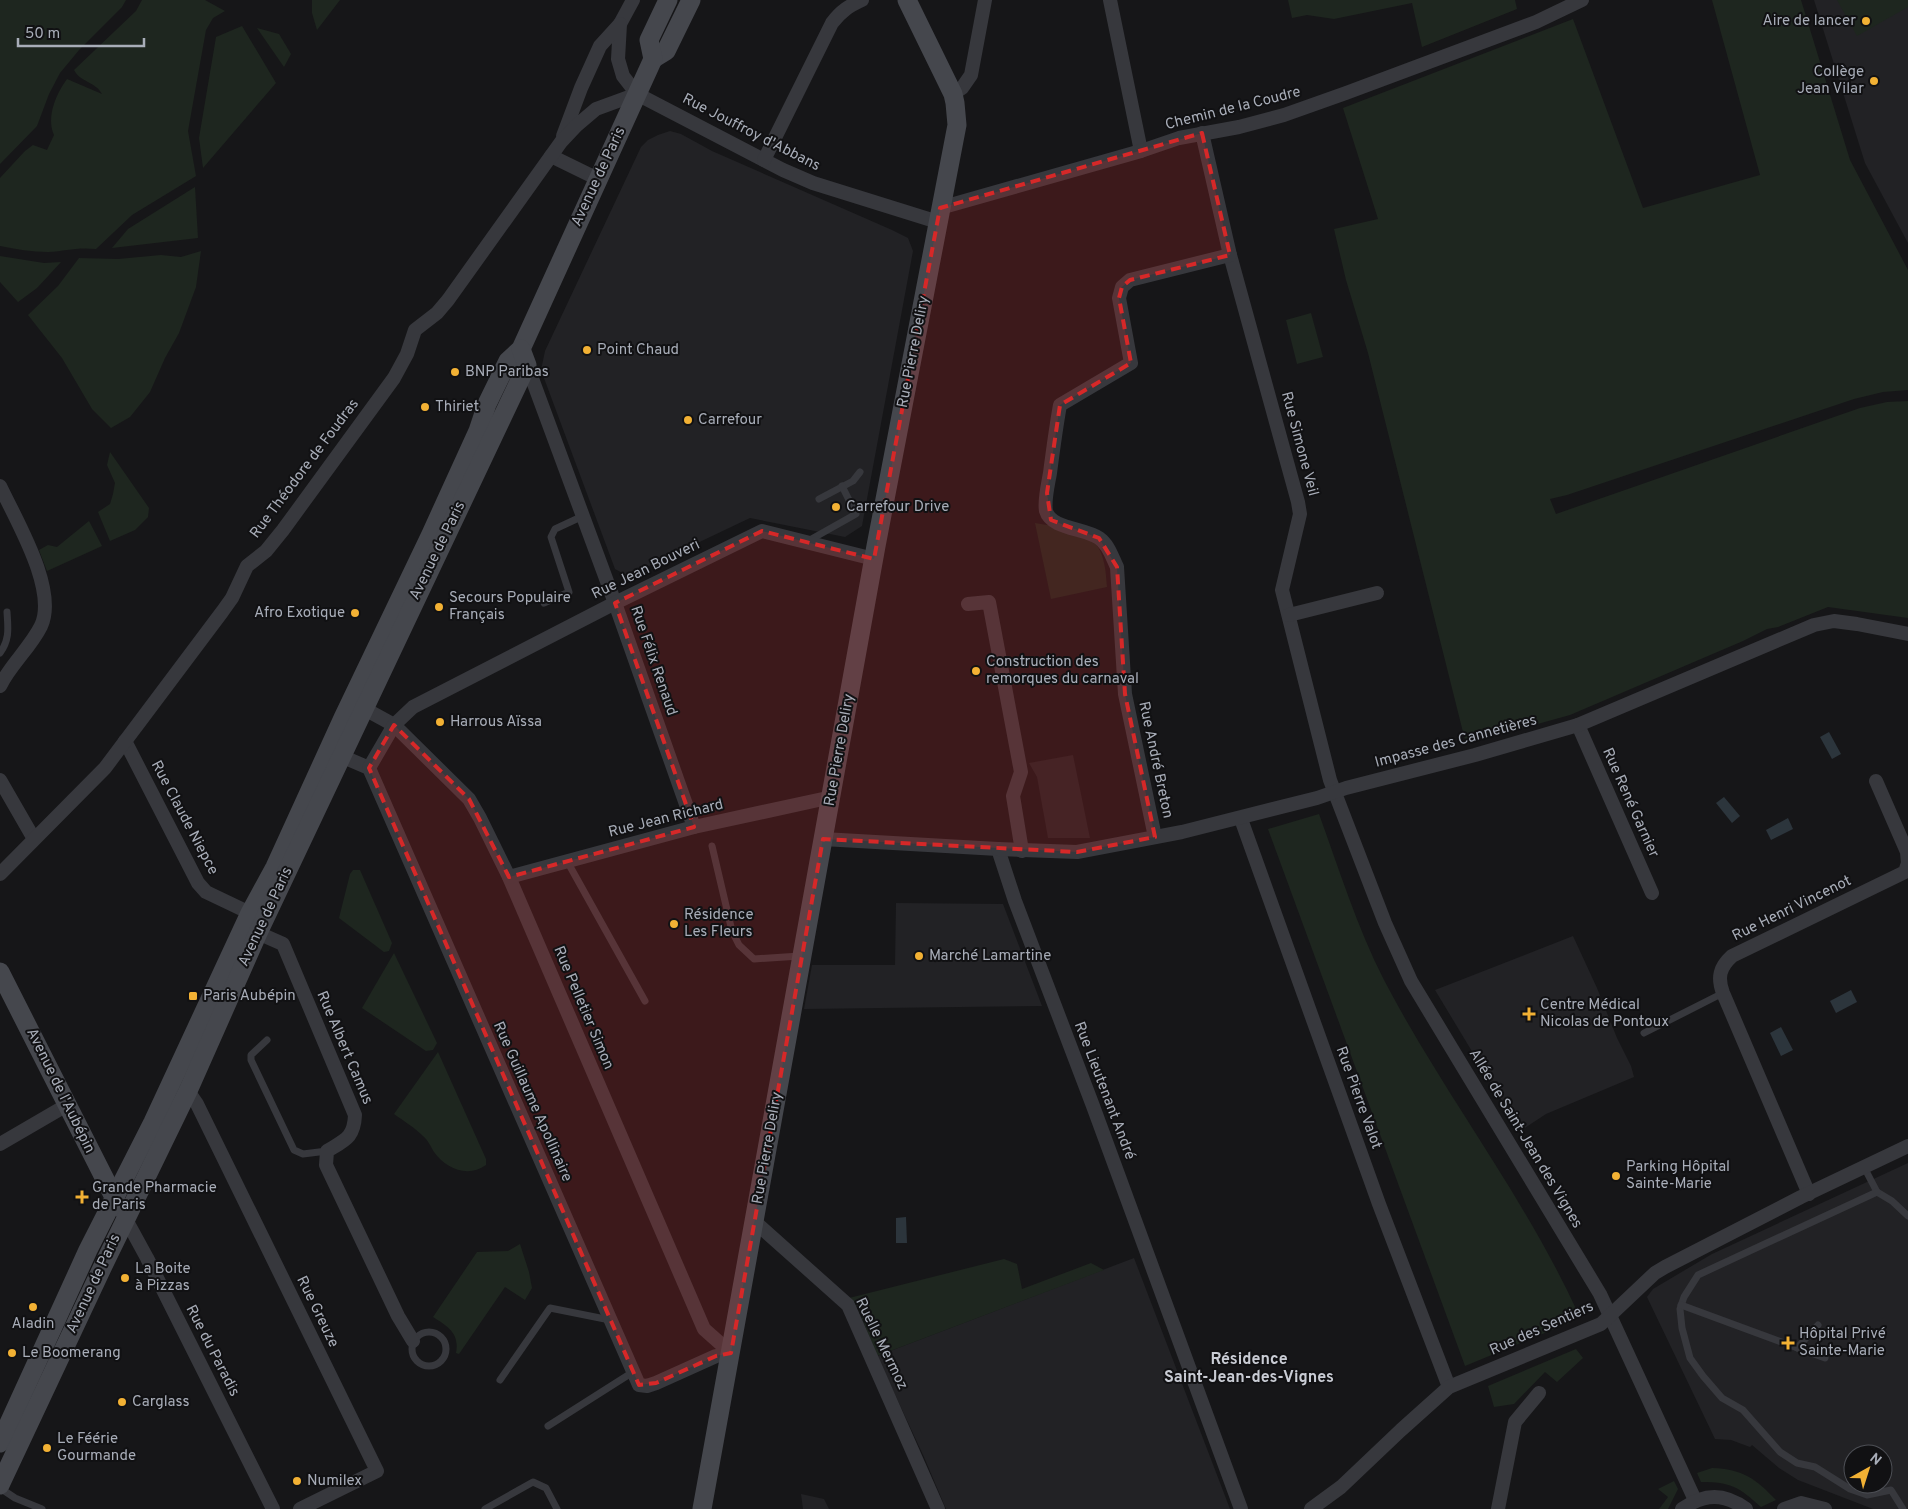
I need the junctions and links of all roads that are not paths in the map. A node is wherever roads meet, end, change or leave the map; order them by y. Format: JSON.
{"nodes":[{"id":1,"x":633,"y":0,"type":"edge"},
{"id":2,"x":668,"y":0,"type":"edge"},
{"id":3,"x":691,"y":0,"type":"edge"},
{"id":4,"x":862,"y":0,"type":"edge"},
{"id":5,"x":907,"y":0,"type":"edge"},
{"id":6,"x":985,"y":0,"type":"edge"},
{"id":7,"x":1110,"y":0,"type":"edge"},
{"id":8,"x":1582,"y":0,"type":"edge"},
{"id":9,"x":620,"y":24,"type":"junction"},
{"id":10,"x":652,"y":59,"type":"junction"},
{"id":11,"x":638,"y":94,"type":"junction"},
{"id":12,"x":953,"y":94,"type":"junction"},
{"id":13,"x":1202,"y":133,"type":"junction"},
{"id":14,"x":561,"y":142,"type":"junction"},
{"id":15,"x":1141,"y":151,"type":"junction"},
{"id":16,"x":551,"y":156,"type":"junction"},
{"id":17,"x":764,"y":160,"type":"junction"},
{"id":18,"x":598,"y":179,"type":"junction"},
{"id":19,"x":939,"y":215,"type":"junction"},
{"id":20,"x":1230,"y":255,"type":"junction"},
{"id":21,"x":524,"y":357,"type":"junction"},
{"id":22,"x":860,"y":472,"type":"dead end"},
{"id":23,"x":0,"y":486,"type":"edge"},
{"id":24,"x":842,"y":486,"type":"junction"},
{"id":25,"x":819,"y":499,"type":"dead end"},
{"id":26,"x":583,"y":516,"type":"junction"},
{"id":27,"x":806,"y":542,"type":"junction"},
{"id":28,"x":874,"y":558,"type":"junction"},
{"id":29,"x":1377,"y":593,"type":"dead end"},
{"id":30,"x":544,"y":603,"type":"dead end"},
{"id":31,"x":615,"y":603,"type":"junction"},
{"id":32,"x":968,"y":604,"type":"dead end"},
{"id":33,"x":7,"y":612,"type":"dead end"},
{"id":34,"x":1289,"y":615,"type":"junction"},
{"id":35,"x":1908,"y":634,"type":"edge"},
{"id":36,"x":0,"y":653,"type":"edge"},
{"id":37,"x":0,"y":686,"type":"edge"},
{"id":38,"x":363,"y":708,"type":"junction"},
{"id":39,"x":394,"y":724,"type":"junction"},
{"id":40,"x":1578,"y":725,"type":"junction"},
{"id":41,"x":125,"y":741,"type":"junction"},
{"id":42,"x":341,"y":756,"type":"junction"},
{"id":43,"x":368,"y":768,"type":"junction"},
{"id":44,"x":0,"y":780,"type":"edge"},
{"id":45,"x":1876,"y":781,"type":"dead end"},
{"id":46,"x":1334,"y":792,"type":"junction"},
{"id":47,"x":832,"y":797,"type":"junction"},
{"id":48,"x":1241,"y":819,"type":"junction"},
{"id":49,"x":694,"y":827,"type":"junction"},
{"id":50,"x":1155,"y":837,"type":"junction"},
{"id":51,"x":34,"y":839,"type":"junction"},
{"id":52,"x":823,"y":839,"type":"junction"},
{"id":53,"x":712,"y":846,"type":"dead end"},
{"id":54,"x":998,"y":848,"type":"junction"},
{"id":55,"x":1022,"y":850,"type":"junction"},
{"id":56,"x":567,"y":861,"type":"junction"},
{"id":57,"x":0,"y":874,"type":"edge"},
{"id":58,"x":1906,"y":874,"type":"edge"},
{"id":59,"x":509,"y":877,"type":"junction"},
{"id":60,"x":1652,"y":893,"type":"dead end"},
{"id":61,"x":250,"y":913,"type":"junction"},
{"id":62,"x":258,"y":933,"type":"junction"},
{"id":63,"x":802,"y":956,"type":"junction"},
{"id":64,"x":0,"y":972,"type":"edge"},
{"id":65,"x":1723,"y":993,"type":"junction"},
{"id":66,"x":645,"y":1001,"type":"dead end"},
{"id":67,"x":1644,"y":1033,"type":"dead end"},
{"id":68,"x":267,"y":1040,"type":"dead end"},
{"id":69,"x":188,"y":1091,"type":"junction"},
{"id":70,"x":67,"y":1105,"type":"junction"},
{"id":71,"x":0,"y":1144,"type":"edge"},
{"id":72,"x":1908,"y":1146,"type":"edge"},
{"id":73,"x":327,"y":1151,"type":"junction"},
{"id":74,"x":1864,"y":1167,"type":"junction"},
{"id":75,"x":1877,"y":1192,"type":"junction"},
{"id":76,"x":1809,"y":1194,"type":"junction"},
{"id":77,"x":120,"y":1209,"type":"junction"},
{"id":78,"x":1908,"y":1216,"type":"edge"},
{"id":79,"x":755,"y":1222,"type":"junction"},
{"id":80,"x":1681,"y":1305,"type":"junction"},
{"id":81,"x":1610,"y":1316,"type":"junction"},
{"id":82,"x":610,"y":1320,"type":"junction"},
{"id":83,"x":1818,"y":1325,"type":"dead end"},
{"id":84,"x":413,"y":1341,"type":"junction"},
{"id":85,"x":1797,"y":1348,"type":"junction"},
{"id":86,"x":731,"y":1353,"type":"junction"},
{"id":87,"x":1825,"y":1358,"type":"dead end"},
{"id":88,"x":633,"y":1372,"type":"junction"},
{"id":89,"x":500,"y":1380,"type":"dead end"},
{"id":90,"x":1449,"y":1387,"type":"junction"},
{"id":91,"x":1539,"y":1393,"type":"dead end"},
{"id":92,"x":548,"y":1426,"type":"dead end"},
{"id":93,"x":0,"y":1443,"type":"edge"},
{"id":94,"x":0,"y":1487,"type":"edge"},
{"id":95,"x":1695,"y":1500,"type":"junction"},
{"id":96,"x":42,"y":1509,"type":"edge"},
{"id":97,"x":273,"y":1509,"type":"edge"},
{"id":98,"x":300,"y":1509,"type":"edge"},
{"id":99,"x":485,"y":1509,"type":"edge"},
{"id":100,"x":557,"y":1509,"type":"edge"},
{"id":101,"x":702,"y":1509,"type":"edge"},
{"id":102,"x":938,"y":1509,"type":"edge"},
{"id":103,"x":1241,"y":1509,"type":"edge"},
{"id":104,"x":1311,"y":1509,"type":"edge"},
{"id":105,"x":1498,"y":1509,"type":"edge"},
{"id":106,"x":1682,"y":1509,"type":"edge"},
{"id":107,"x":1746,"y":1509,"type":"edge"},
{"id":108,"x":1784,"y":1509,"type":"edge"},
{"id":109,"x":1825,"y":1509,"type":"edge"},
{"id":110,"x":1903,"y":1509,"type":"edge"}],
"edges":[{"from":1,"to":9,"type":"street"},
{"from":2,"to":10,"type":"main road","name":"Avenue de Paris"},
{"from":3,"to":10,"type":"main road","name":"Avenue de Paris"},
{"from":4,"to":17,"type":"street"},
{"from":5,"to":12,"type":"main road","name":"Rue Pierre Deliry"},
{"from":6,"to":12,"type":"street"},
{"from":7,"to":15,"type":"street"},
{"from":8,"to":13,"type":"street","name":"Chemin de la Coudre"},
{"from":9,"to":11,"type":"street"},
{"from":9,"to":14,"type":"street"},
{"from":10,"to":11,"type":"main road","name":"Avenue de Paris"},
{"from":11,"to":14,"type":"street","name":"Rue Théodore de Foudras"},
{"from":11,"to":17,"type":"street","name":"Rue Jouffroy d'Abbans"},
{"from":11,"to":18,"type":"main road","name":"Avenue de Paris"},
{"from":12,"to":19,"type":"main road","name":"Rue Pierre Deliry"},
{"from":13,"to":15,"type":"street","name":"Chemin de la Coudre"},
{"from":13,"to":20,"type":"street","name":"Rue Simone Veil"},
{"from":14,"to":16,"type":"street","name":"Rue Théodore de Foudras"},
{"from":15,"to":19,"type":"street","name":"Chemin de la Coudre"},
{"from":16,"to":18,"type":"street"},
{"from":16,"to":41,"type":"street","name":"Rue Théodore de Foudras"},
{"from":17,"to":19,"type":"street","name":"Rue Jouffroy d'Abbans"},
{"from":18,"to":21,"type":"main road","name":"Avenue de Paris"},
{"from":19,"to":28,"type":"main road","name":"Rue Pierre Deliry"},
{"from":20,"to":34,"type":"street","name":"Rue Simone Veil"},
{"from":20,"to":50,"type":"street","name":"Rue André Breton"},
{"from":21,"to":26,"type":"street","name":"Rue Félix Renaud"},
{"from":21,"to":38,"type":"main road","name":"Avenue de Paris"},
{"from":21,"to":61,"type":"main road","name":"Avenue de Paris"},
{"from":22,"to":24,"type":"lane"},
{"from":23,"to":37,"type":"street"},
{"from":24,"to":25,"type":"lane"},
{"from":24,"to":27,"type":"lane"},
{"from":26,"to":30,"type":"lane"},
{"from":26,"to":31,"type":"street","name":"Rue Félix Renaud"},
{"from":27,"to":28,"type":"street","name":"Rue Jean Bouveri"},
{"from":27,"to":31,"type":"street","name":"Rue Jean Bouveri"},
{"from":28,"to":47,"type":"main road","name":"Rue Pierre Deliry"},
{"from":29,"to":34,"type":"street"},
{"from":31,"to":39,"type":"street","name":"Rue Jean Bouveri"},
{"from":31,"to":49,"type":"street","name":"Rue Félix Renaud"},
{"from":32,"to":55,"type":"street"},
{"from":33,"to":36,"type":"lane"},
{"from":34,"to":46,"type":"street","name":"Rue Simone Veil"},
{"from":35,"to":40,"type":"street","name":"Impasse des Cannetières"},
{"from":38,"to":39,"type":"street","name":"Rue Pelletier Simon"},
{"from":38,"to":42,"type":"main road","name":"Avenue de Paris"},
{"from":39,"to":43,"type":"street","name":"Rue Jean Bouveri"},
{"from":39,"to":59,"type":"street","name":"Rue Pelletier Simon"},
{"from":40,"to":46,"type":"street","name":"Impasse des Cannetières"},
{"from":40,"to":60,"type":"street","name":"Rue René Garnier"},
{"from":41,"to":51,"type":"street","name":"Rue Théodore de Foudras"},
{"from":41,"to":61,"type":"street","name":"Rue Claude Niepce"},
{"from":42,"to":43,"type":"street"},
{"from":42,"to":62,"type":"main road","name":"Avenue de Paris"},
{"from":43,"to":82,"type":"street","name":"Rue Guillaume Apollinaire"},
{"from":44,"to":51,"type":"street"},
{"from":45,"to":58,"type":"street","name":"Rue Henri Vincenot"},
{"from":46,"to":48,"type":"street","name":"Impasse des Cannetières"},
{"from":46,"to":81,"type":"street","name":"Allée de Saint-Jean des Vignes"},
{"from":47,"to":49,"type":"street","name":"Rue Jean Richard"},
{"from":47,"to":52,"type":"main road","name":"Rue Pierre Deliry"},
{"from":48,"to":50,"type":"street","name":"Impasse des Cannetières"},
{"from":48,"to":90,"type":"street","name":"Rue Pierre Valot"},
{"from":49,"to":56,"type":"street","name":"Rue Jean Richard"},
{"from":50,"to":55,"type":"street","name":"Impasse des Cannetières"},
{"from":51,"to":57,"type":"street","name":"Rue Théodore de Foudras"},
{"from":52,"to":54,"type":"street"},
{"from":52,"to":63,"type":"main road","name":"Rue Pierre Deliry"},
{"from":53,"to":63,"type":"lane"},
{"from":54,"to":55,"type":"street","name":"Impasse des Cannetières"},
{"from":54,"to":103,"type":"street","name":"Rue Lieutenant André"},
{"from":56,"to":59,"type":"street","name":"Rue Jean Richard"},
{"from":56,"to":66,"type":"lane"},
{"from":58,"to":65,"type":"street","name":"Rue Henri Vincenot"},
{"from":59,"to":86,"type":"street","name":"Rue Pelletier Simon"},
{"from":61,"to":77,"type":"main road","name":"Avenue de Paris"},
{"from":62,"to":69,"type":"main road","name":"Avenue de Paris"},
{"from":62,"to":73,"type":"street","name":"Rue Albert Camus"},
{"from":63,"to":79,"type":"main road","name":"Rue Pierre Deliry"},
{"from":64,"to":70,"type":"main road","name":"Avenue de l'Aubépin"},
{"from":65,"to":67,"type":"lane"},
{"from":65,"to":76,"type":"street","name":"Rue Henri Vincenot"},
{"from":68,"to":73,"type":"lane"},
{"from":69,"to":77,"type":"main road","name":"Avenue de Paris"},
{"from":69,"to":98,"type":"street","name":"Rue Greuze"},
{"from":70,"to":71,"type":"street"},
{"from":70,"to":77,"type":"main road","name":"Avenue de l'Aubépin"},
{"from":72,"to":74,"type":"street","name":"Rue des Sentiers"},
{"from":73,"to":84,"type":"street"},
{"from":74,"to":75,"type":"lane"},
{"from":74,"to":76,"type":"street","name":"Rue des Sentiers"},
{"from":75,"to":78,"type":"lane"},
{"from":75,"to":80,"type":"lane"},
{"from":76,"to":81,"type":"street","name":"Rue des Sentiers"},
{"from":77,"to":93,"type":"main road","name":"Avenue de Paris"},
{"from":77,"to":94,"type":"main road","name":"Avenue de Paris"},
{"from":77,"to":97,"type":"street","name":"Rue du Paradis"},
{"from":79,"to":86,"type":"main road","name":"Rue Pierre Deliry"},
{"from":79,"to":102,"type":"street","name":"Ruelle Mermoz"},
{"from":80,"to":85,"type":"lane"},
{"from":80,"to":110,"type":"lane"},
{"from":81,"to":90,"type":"street","name":"Rue des Sentiers"},
{"from":81,"to":95,"type":"street","name":"Allée de Saint-Jean des Vignes"},
{"from":82,"to":88,"type":"street","name":"Rue Guillaume Apollinaire"},
{"from":82,"to":89,"type":"lane"},
{"from":83,"to":85,"type":"lane"},
{"from":84,"to":84,"type":"lane"},
{"from":85,"to":87,"type":"lane"},
{"from":86,"to":88,"type":"street","name":"Rue Guillaume Apollinaire"},
{"from":86,"to":101,"type":"main road","name":"Rue Pierre Deliry"},
{"from":88,"to":92,"type":"lane"},
{"from":90,"to":104,"type":"street","name":"Rue des Sentiers"},
{"from":91,"to":105,"type":"street"},
{"from":94,"to":96,"type":"lane"},
{"from":95,"to":106,"type":"street"},
{"from":95,"to":107,"type":"street"},
{"from":99,"to":100,"type":"lane"},
{"from":108,"to":109,"type":"street"}]}
